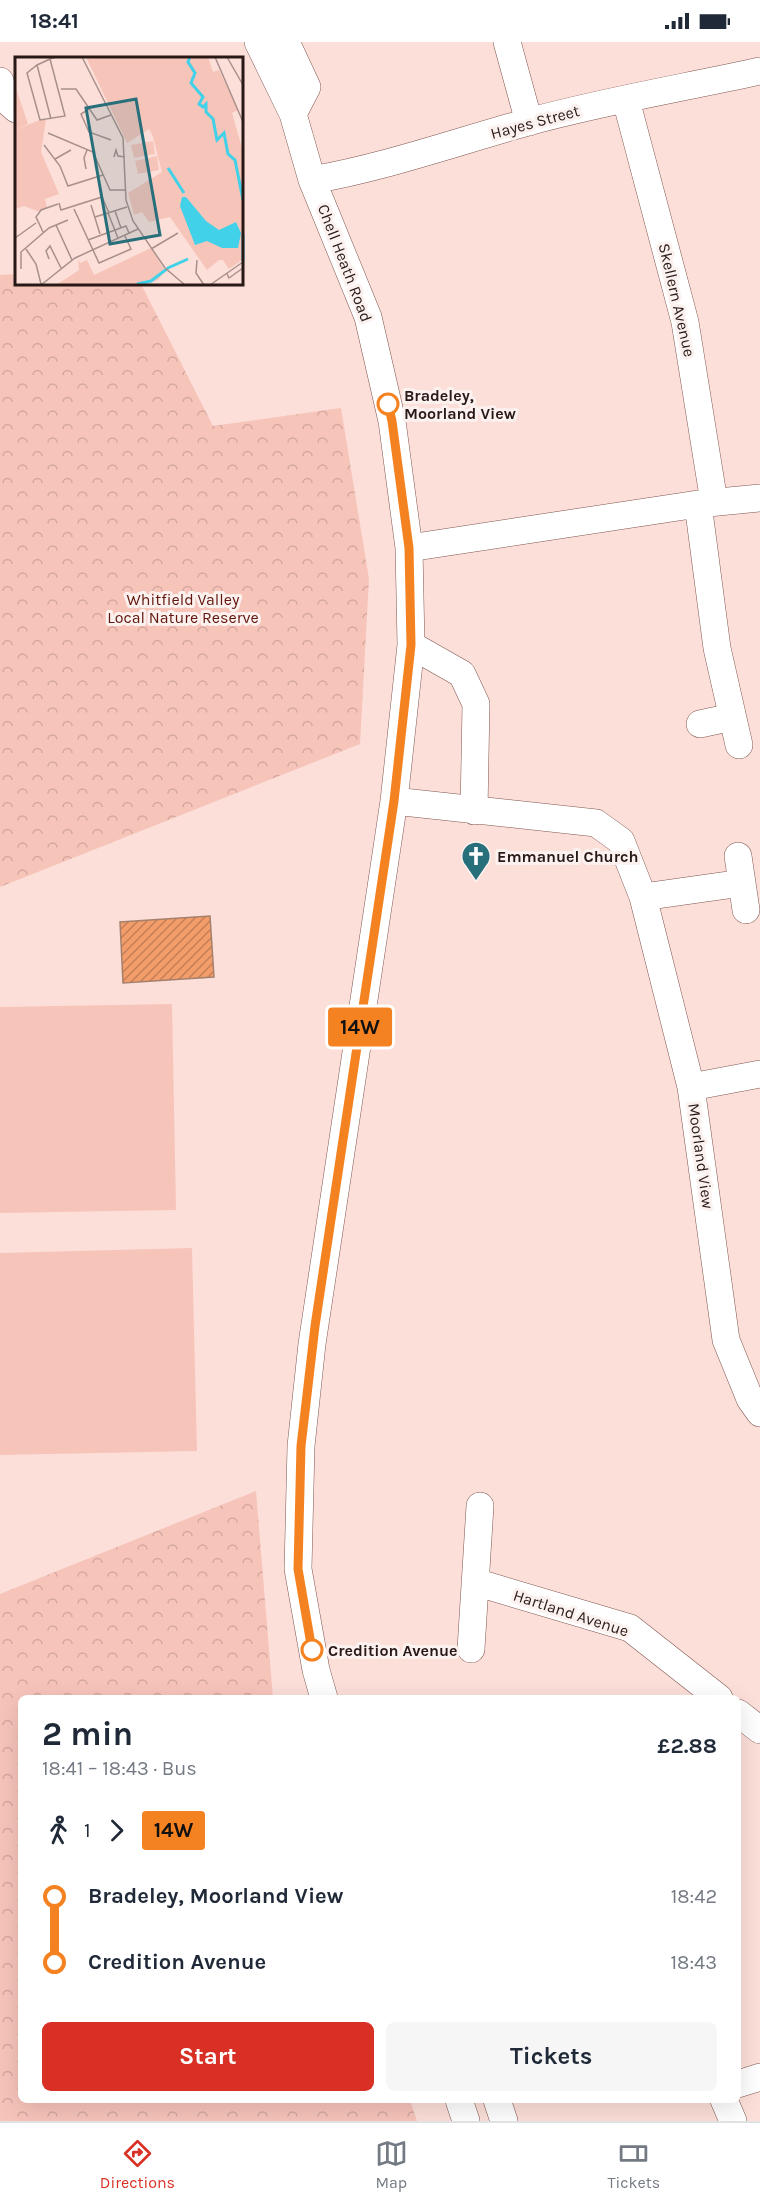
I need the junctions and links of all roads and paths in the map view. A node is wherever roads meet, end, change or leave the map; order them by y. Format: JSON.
{"nodes":[{"id":1,"x":258,"y":42,"type":"edge"},
{"id":2,"x":286,"y":42,"type":"edge"},
{"id":3,"x":507,"y":42,"type":"edge"},
{"id":4,"x":760,"y":71,"type":"edge"},
{"id":5,"x":0,"y":81,"type":"edge"},
{"id":6,"x":626,"y":100,"type":"junction"},
{"id":7,"x":15,"y":108,"type":"edge"},
{"id":8,"x":293,"y":114,"type":"junction"},
{"id":9,"x":529,"y":122,"type":"junction"},
{"id":10,"x":312,"y":180,"type":"junction"},
{"id":11,"x":760,"y":498,"type":"edge"},
{"id":12,"x":706,"y":503,"type":"junction"},
{"id":13,"x":409,"y":548,"type":"junction"},
{"id":14,"x":411,"y":645,"type":"junction"},
{"id":15,"x":732,"y":717,"type":"junction"},
{"id":16,"x":700,"y":724,"type":"dead end"},
{"id":17,"x":739,"y":745,"type":"dead end"},
{"id":18,"x":394,"y":801,"type":"junction"},
{"id":19,"x":474,"y":811,"type":"junction"},
{"id":20,"x":738,"y":856,"type":"dead end"},
{"id":21,"x":742,"y":883,"type":"junction"},
{"id":22,"x":643,"y":897,"type":"junction"},
{"id":23,"x":746,"y":910,"type":"dead end"},
{"id":24,"x":760,"y":1074,"type":"edge"},
{"id":25,"x":691,"y":1087,"type":"junction"},
{"id":26,"x":760,"y":1413,"type":"edge"},
{"id":27,"x":480,"y":1506,"type":"dead end"},
{"id":28,"x":475,"y":1582,"type":"junction"},
{"id":29,"x":471,"y":1648,"type":"dead end"},
{"id":30,"x":323,"y":1695,"type":"edge"},
{"id":31,"x":715,"y":1695,"type":"edge"},
{"id":32,"x":741,"y":1715,"type":"edge"},
{"id":33,"x":760,"y":1730,"type":"edge"},
{"id":34,"x":760,"y":2077,"type":"edge"},
{"id":35,"x":741,"y":2083,"type":"edge"},
{"id":36,"x":460,"y":2103,"type":"edge"},
{"id":37,"x":498,"y":2103,"type":"edge"},
{"id":38,"x":725,"y":2103,"type":"edge"},
{"id":39,"x":466,"y":2121,"type":"edge"},
{"id":40,"x":504,"y":2121,"type":"edge"},
{"id":41,"x":733,"y":2121,"type":"edge"}],
"edges":[{"from":1,"to":8,"type":"street","name":"Chell Heath Road"},
{"from":2,"to":8,"type":"street"},
{"from":3,"to":9,"type":"street"},
{"from":4,"to":6,"type":"street","name":"Hayes Street"},
{"from":5,"to":7,"type":"street"},
{"from":6,"to":9,"type":"street","name":"Hayes Street"},
{"from":6,"to":12,"type":"street","name":"Skellern Avenue"},
{"from":8,"to":10,"type":"street","name":"Chell Heath Road"},
{"from":9,"to":10,"type":"street","name":"Hayes Street"},
{"from":10,"to":13,"type":"street","name":"Chell Heath Road"},
{"from":11,"to":12,"type":"street"},
{"from":12,"to":13,"type":"street"},
{"from":12,"to":15,"type":"street","name":"Skellern Avenue"},
{"from":13,"to":14,"type":"street","name":"Chell Heath Road"},
{"from":14,"to":18,"type":"street","name":"Chell Heath Road"},
{"from":14,"to":19,"type":"street"},
{"from":15,"to":16,"type":"street"},
{"from":15,"to":17,"type":"street","name":"Skellern Avenue"},
{"from":18,"to":19,"type":"street","name":"Moorland View"},
{"from":18,"to":30,"type":"street","name":"Chell Heath Road"},
{"from":19,"to":22,"type":"street","name":"Moorland View"},
{"from":20,"to":21,"type":"street"},
{"from":21,"to":22,"type":"street"},
{"from":21,"to":23,"type":"street"},
{"from":22,"to":25,"type":"street","name":"Moorland View"},
{"from":24,"to":25,"type":"street"},
{"from":25,"to":26,"type":"street","name":"Moorland View"},
{"from":27,"to":28,"type":"street"},
{"from":28,"to":29,"type":"street"},
{"from":28,"to":31,"type":"street","name":"Hartland Avenue"},
{"from":32,"to":33,"type":"street"},
{"from":34,"to":35,"type":"street"},
{"from":36,"to":39,"type":"street"},
{"from":37,"to":40,"type":"street"},
{"from":38,"to":41,"type":"street"}]}
